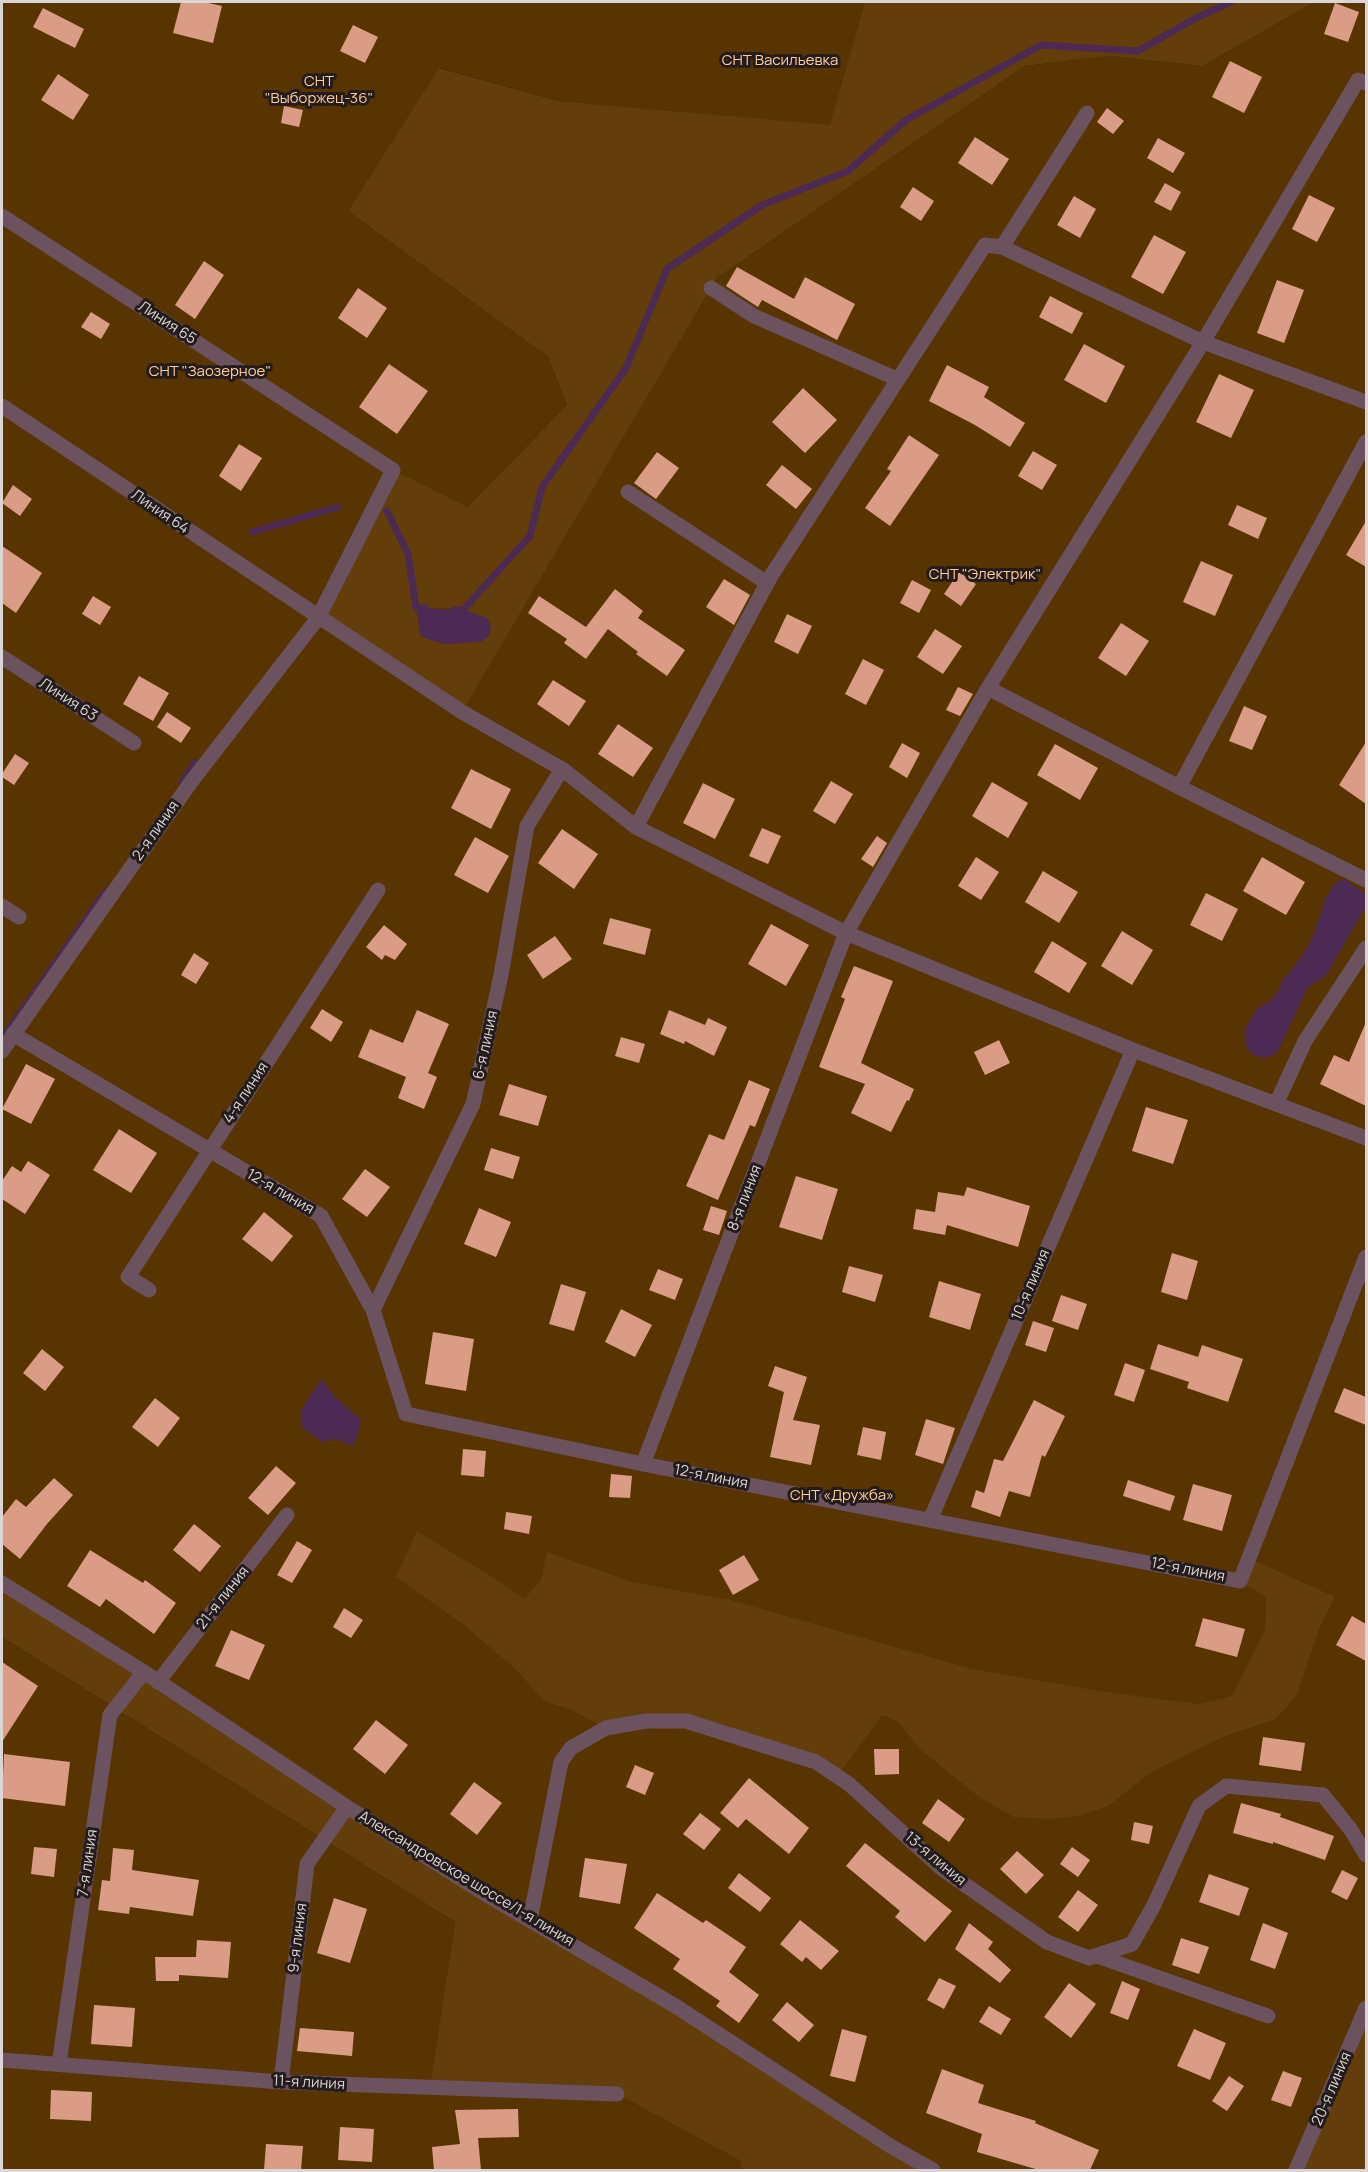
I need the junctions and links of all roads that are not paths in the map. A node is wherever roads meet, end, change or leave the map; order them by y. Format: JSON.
{"nodes":[{"id":1,"x":1366,"y":83,"type":"edge"},
{"id":2,"x":1087,"y":113,"type":"dead end"},
{"id":3,"x":2,"y":216,"type":"edge"},
{"id":4,"x":1002,"y":247,"type":"junction"},
{"id":5,"x":711,"y":288,"type":"dead end"},
{"id":6,"x":1203,"y":342,"type":"junction"},
{"id":7,"x":897,"y":379,"type":"junction"},
{"id":8,"x":1366,"y":402,"type":"edge"},
{"id":9,"x":2,"y":406,"type":"edge"},
{"id":10,"x":1366,"y":442,"type":"edge"},
{"id":11,"x":393,"y":470,"type":"joint"},
{"id":12,"x":628,"y":492,"type":"dead end"},
{"id":13,"x":767,"y":583,"type":"junction"},
{"id":14,"x":318,"y":618,"type":"junction"},
{"id":15,"x":2,"y":657,"type":"edge"},
{"id":16,"x":988,"y":688,"type":"junction"},
{"id":17,"x":134,"y":743,"type":"dead end"},
{"id":18,"x":562,"y":769,"type":"junction"},
{"id":19,"x":1179,"y":788,"type":"junction"},
{"id":20,"x":636,"y":827,"type":"junction"},
{"id":21,"x":1366,"y":880,"type":"edge"},
{"id":22,"x":378,"y":890,"type":"dead end"},
{"id":23,"x":2,"y":906,"type":"edge"},
{"id":24,"x":19,"y":917,"type":"dead end"},
{"id":25,"x":846,"y":933,"type":"junction"},
{"id":26,"x":1366,"y":948,"type":"edge"},
{"id":27,"x":13,"y":1034,"type":"junction"},
{"id":28,"x":1133,"y":1050,"type":"junction"},
{"id":29,"x":2,"y":1051,"type":"edge"},
{"id":30,"x":1276,"y":1104,"type":"junction"},
{"id":31,"x":1366,"y":1138,"type":"edge"},
{"id":32,"x":209,"y":1150,"type":"junction"},
{"id":33,"x":1366,"y":1257,"type":"edge"},
{"id":34,"x":149,"y":1290,"type":"dead end"},
{"id":35,"x":373,"y":1310,"type":"junction"},
{"id":36,"x":644,"y":1464,"type":"junction"},
{"id":37,"x":287,"y":1515,"type":"dead end"},
{"id":38,"x":930,"y":1520,"type":"junction"},
{"id":39,"x":2,"y":1583,"type":"edge"},
{"id":40,"x":144,"y":1672,"type":"junction"},
{"id":41,"x":158,"y":1682,"type":"junction"},
{"id":42,"x":347,"y":1807,"type":"junction"},
{"id":43,"x":1366,"y":1855,"type":"edge"},
{"id":44,"x":530,"y":1920,"type":"junction"},
{"id":45,"x":1097,"y":1956,"type":"junction"},
{"id":46,"x":1366,"y":2008,"type":"edge"},
{"id":47,"x":1268,"y":2016,"type":"dead end"},
{"id":48,"x":2,"y":2060,"type":"edge"},
{"id":49,"x":59,"y":2064,"type":"junction"},
{"id":50,"x":281,"y":2082,"type":"junction"},
{"id":51,"x":617,"y":2094,"type":"dead end"},
{"id":52,"x":933,"y":2170,"type":"edge"},
{"id":53,"x":1296,"y":2170,"type":"edge"}],
"edges":[{"from":1,"to":6,"type":"street","name":"8-я линия"},
{"from":2,"to":4,"type":"street"},
{"from":3,"to":11,"type":"street","name":"Линия 65"},
{"from":4,"to":6,"type":"street"},
{"from":4,"to":7,"type":"street"},
{"from":5,"to":7,"type":"street"},
{"from":6,"to":8,"type":"street"},
{"from":6,"to":16,"type":"street","name":"8-я линия"},
{"from":7,"to":13,"type":"street"},
{"from":9,"to":14,"type":"street","name":"Линия 64"},
{"from":10,"to":19,"type":"street"},
{"from":11,"to":14,"type":"street","name":"2-я линия"},
{"from":12,"to":13,"type":"street"},
{"from":13,"to":20,"type":"street"},
{"from":14,"to":18,"type":"street","name":"Линия 64"},
{"from":14,"to":27,"type":"street","name":"2-я линия"},
{"from":15,"to":17,"type":"street","name":"Линия 63"},
{"from":16,"to":19,"type":"street"},
{"from":16,"to":25,"type":"street","name":"8-я линия"},
{"from":18,"to":20,"type":"street","name":"Линия 64"},
{"from":18,"to":35,"type":"street","name":"6-я линия"},
{"from":19,"to":21,"type":"street"},
{"from":20,"to":25,"type":"street","name":"Линия 64"},
{"from":22,"to":32,"type":"street","name":"4-я линия"},
{"from":23,"to":24,"type":"street"},
{"from":25,"to":28,"type":"street","name":"Линия 64"},
{"from":25,"to":36,"type":"street","name":"8-я линия"},
{"from":26,"to":30,"type":"street"},
{"from":27,"to":29,"type":"street","name":"2-я линия"},
{"from":27,"to":32,"type":"street","name":"12-я линия"},
{"from":28,"to":30,"type":"street","name":"Линия 64"},
{"from":28,"to":38,"type":"street","name":"10-я линия"},
{"from":30,"to":31,"type":"street","name":"Линия 64"},
{"from":32,"to":34,"type":"street","name":"4-я линия"},
{"from":32,"to":35,"type":"street","name":"12-я линия"},
{"from":33,"to":38,"type":"street","name":"12-я линия"},
{"from":35,"to":36,"type":"street","name":"12-я линия"},
{"from":36,"to":38,"type":"street","name":"12-я линия"},
{"from":37,"to":41,"type":"street","name":"21-я линия"},
{"from":39,"to":40,"type":"street","name":"Александровское шоссе/1-я линия"},
{"from":40,"to":41,"type":"street","name":"Александровское шоссе/1-я линия"},
{"from":40,"to":49,"type":"street","name":"7-я линия"},
{"from":41,"to":42,"type":"street","name":"Александровское шоссе/1-я линия"},
{"from":42,"to":44,"type":"street","name":"Александровское шоссе/1-я линия"},
{"from":42,"to":50,"type":"street","name":"9-я линия"},
{"from":43,"to":45,"type":"street"},
{"from":44,"to":45,"type":"street","name":"13-я линия"},
{"from":44,"to":52,"type":"street","name":"Александровское шоссе/1-я линия"},
{"from":45,"to":47,"type":"street","name":"13-я линия"},
{"from":46,"to":53,"type":"street","name":"20-я линия"},
{"from":48,"to":49,"type":"street","name":"11-я линия"},
{"from":49,"to":50,"type":"street","name":"11-я линия"},
{"from":50,"to":51,"type":"street","name":"11-я линия"}]}
